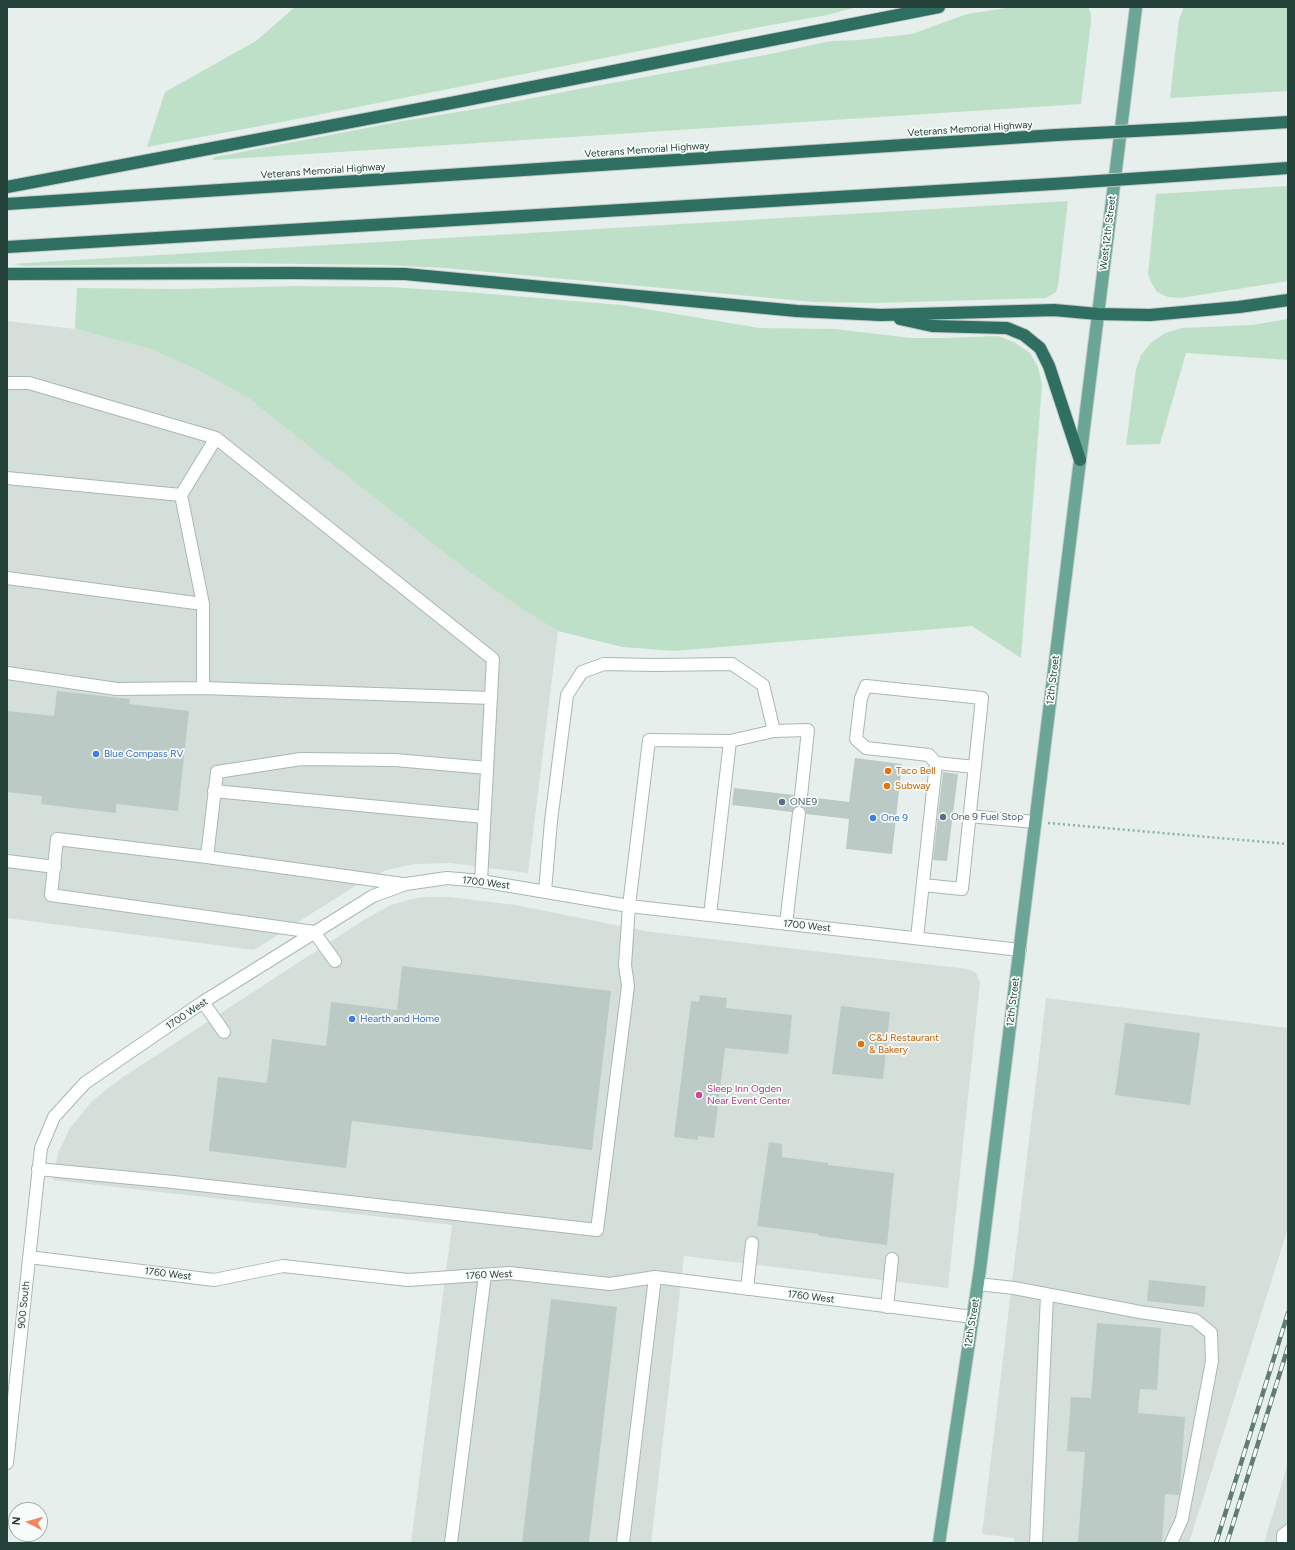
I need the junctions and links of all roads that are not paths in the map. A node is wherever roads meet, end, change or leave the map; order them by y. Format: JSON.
{"nodes":[{"id":1,"x":939,"y":7,"type":"edge"},
{"id":2,"x":1136,"y":7,"type":"edge"},
{"id":3,"x":1288,"y":122,"type":"edge"},
{"id":4,"x":1288,"y":168,"type":"edge"},
{"id":5,"x":7,"y":187,"type":"edge"},
{"id":6,"x":7,"y":204,"type":"edge"},
{"id":7,"x":7,"y":247,"type":"edge"},
{"id":8,"x":7,"y":274,"type":"edge"},
{"id":9,"x":1288,"y":300,"type":"edge"},
{"id":10,"x":1098,"y":314,"type":"junction"},
{"id":11,"x":881,"y":315,"type":"junction"},
{"id":12,"x":7,"y":383,"type":"edge"},
{"id":13,"x":216,"y":438,"type":"junction"},
{"id":14,"x":1080,"y":460,"type":"junction"},
{"id":15,"x":7,"y":478,"type":"edge"},
{"id":16,"x":181,"y":495,"type":"junction"},
{"id":17,"x":7,"y":578,"type":"edge"},
{"id":18,"x":202,"y":604,"type":"junction"},
{"id":19,"x":7,"y":673,"type":"edge"},
{"id":20,"x":203,"y":688,"type":"junction"},
{"id":21,"x":491,"y":698,"type":"junction"},
{"id":22,"x":774,"y":731,"type":"junction"},
{"id":23,"x":730,"y":741,"type":"junction"},
{"id":24,"x":936,"y":763,"type":"junction"},
{"id":25,"x":974,"y":767,"type":"junction"},
{"id":26,"x":487,"y":768,"type":"junction"},
{"id":27,"x":214,"y":791,"type":"junction"},
{"id":28,"x":801,"y":796,"type":"tunnel mouth"},
{"id":29,"x":799,"y":813,"type":"tunnel mouth"},
{"id":30,"x":969,"y":816,"type":"junction"},
{"id":31,"x":484,"y":817,"type":"junction"},
{"id":32,"x":1036,"y":822,"type":"junction"},
{"id":33,"x":207,"y":857,"type":"junction"},
{"id":34,"x":7,"y":861,"type":"edge"},
{"id":35,"x":55,"y":866,"type":"junction"},
{"id":36,"x":481,"y":881,"type":"junction"},
{"id":37,"x":406,"y":884,"type":"junction"},
{"id":38,"x":923,"y":885,"type":"junction"},
{"id":39,"x":545,"y":891,"type":"junction"},
{"id":40,"x":629,"y":906,"type":"junction"},
{"id":41,"x":710,"y":915,"type":"junction"},
{"id":42,"x":786,"y":924,"type":"junction"},
{"id":43,"x":314,"y":932,"type":"junction"},
{"id":44,"x":917,"y":938,"type":"junction"},
{"id":45,"x":1020,"y":950,"type":"junction"},
{"id":46,"x":335,"y":961,"type":"dead end"},
{"id":47,"x":204,"y":1002,"type":"junction"},
{"id":48,"x":224,"y":1032,"type":"dead end"},
{"id":49,"x":41,"y":1148,"type":"joint"},
{"id":50,"x":38,"y":1169,"type":"junction"},
{"id":51,"x":752,"y":1243,"type":"dead end"},
{"id":52,"x":29,"y":1257,"type":"junction"},
{"id":53,"x":892,"y":1259,"type":"dead end"},
{"id":54,"x":485,"y":1275,"type":"junction"},
{"id":55,"x":655,"y":1277,"type":"junction"},
{"id":56,"x":978,"y":1284,"type":"junction"},
{"id":57,"x":747,"y":1289,"type":"junction"},
{"id":58,"x":1047,"y":1295,"type":"junction"},
{"id":59,"x":887,"y":1306,"type":"junction"},
{"id":60,"x":973,"y":1317,"type":"junction"},
{"id":61,"x":7,"y":1463,"type":"edge"},
{"id":62,"x":1288,"y":1531,"type":"edge"},
{"id":63,"x":451,"y":1543,"type":"edge"},
{"id":64,"x":623,"y":1543,"type":"edge"},
{"id":65,"x":939,"y":1543,"type":"edge"},
{"id":66,"x":1036,"y":1543,"type":"edge"},
{"id":67,"x":1171,"y":1543,"type":"edge"},
{"id":68,"x":1283,"y":1543,"type":"edge"}],
"edges":[{"from":1,"to":5,"type":"highway"},
{"from":2,"to":10,"type":"main road","name":"West 12th Street"},
{"from":3,"to":6,"type":"highway","name":"Veterans Memorial Highway","bridge":true},
{"from":4,"to":7,"type":"highway","bridge":true},
{"from":8,"to":11,"type":"highway"},
{"from":9,"to":10,"type":"highway"},
{"from":10,"to":11,"type":"highway"},
{"from":10,"to":14,"type":"main road","name":"West 12th Street"},
{"from":11,"to":14,"type":"highway"},
{"from":12,"to":13,"type":"street"},
{"from":13,"to":16,"type":"street"},
{"from":13,"to":21,"type":"street"},
{"from":14,"to":32,"type":"main road","name":"12th Street"},
{"from":15,"to":16,"type":"street"},
{"from":16,"to":18,"type":"street"},
{"from":17,"to":18,"type":"street"},
{"from":18,"to":20,"type":"street"},
{"from":19,"to":20,"type":"street"},
{"from":20,"to":21,"type":"street"},
{"from":21,"to":26,"type":"street"},
{"from":22,"to":23,"type":"street"},
{"from":22,"to":28,"type":"street"},
{"from":22,"to":39,"type":"street"},
{"from":23,"to":40,"type":"street"},
{"from":23,"to":41,"type":"street"},
{"from":24,"to":25,"type":"street"},
{"from":24,"to":25,"type":"street"},
{"from":24,"to":38,"type":"street"},
{"from":25,"to":30,"type":"street"},
{"from":26,"to":27,"type":"street"},
{"from":26,"to":31,"type":"street"},
{"from":27,"to":31,"type":"street"},
{"from":27,"to":33,"type":"street"},
{"from":29,"to":42,"type":"street"},
{"from":30,"to":32,"type":"street"},
{"from":30,"to":38,"type":"street"},
{"from":31,"to":36,"type":"street"},
{"from":32,"to":45,"type":"main road","name":"12th Street"},
{"from":33,"to":35,"type":"street"},
{"from":33,"to":37,"type":"street"},
{"from":34,"to":35,"type":"street"},
{"from":35,"to":43,"type":"street"},
{"from":36,"to":37,"type":"street","name":"1700 West"},
{"from":36,"to":39,"type":"street","name":"1700 West"},
{"from":37,"to":43,"type":"street","name":"1700 West"},
{"from":38,"to":44,"type":"street"},
{"from":39,"to":40,"type":"street","name":"1700 West"},
{"from":40,"to":41,"type":"street","name":"1700 West"},
{"from":40,"to":50,"type":"street"},
{"from":41,"to":42,"type":"street","name":"1700 West"},
{"from":42,"to":44,"type":"street","name":"1700 West"},
{"from":43,"to":46,"type":"street"},
{"from":43,"to":47,"type":"street","name":"1700 West"},
{"from":44,"to":45,"type":"street","name":"1700 West"},
{"from":45,"to":56,"type":"main road","name":"12th Street"},
{"from":47,"to":48,"type":"street"},
{"from":47,"to":49,"type":"street","name":"1700 West"},
{"from":49,"to":50,"type":"street","name":"900 South"},
{"from":50,"to":52,"type":"street","name":"900 South"},
{"from":51,"to":57,"type":"street"},
{"from":52,"to":54,"type":"street","name":"1760 West"},
{"from":52,"to":61,"type":"street","name":"900 South"},
{"from":53,"to":59,"type":"street"},
{"from":54,"to":55,"type":"street","name":"1760 West"},
{"from":54,"to":63,"type":"street"},
{"from":55,"to":57,"type":"street","name":"1760 West"},
{"from":55,"to":64,"type":"street"},
{"from":56,"to":58,"type":"street"},
{"from":56,"to":60,"type":"main road","name":"12th Street"},
{"from":57,"to":59,"type":"street","name":"1760 West"},
{"from":58,"to":66,"type":"street"},
{"from":58,"to":67,"type":"street"},
{"from":59,"to":60,"type":"street","name":"1760 West"},
{"from":60,"to":65,"type":"main road","name":"12th Street"},
{"from":62,"to":68,"type":"street"}]}
